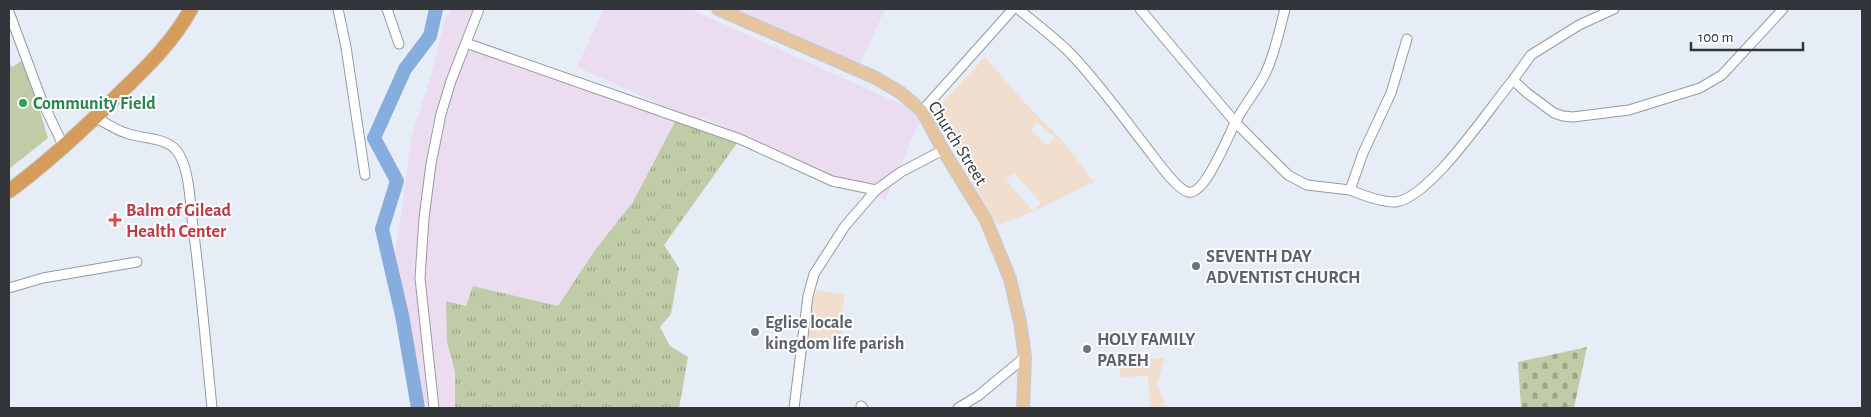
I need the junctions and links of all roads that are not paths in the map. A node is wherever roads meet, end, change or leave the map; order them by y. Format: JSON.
{"nodes":[{"id":1,"x":191,"y":9,"type":"edge"},
{"id":2,"x":338,"y":9,"type":"edge"},
{"id":3,"x":387,"y":9,"type":"edge"},
{"id":4,"x":480,"y":9,"type":"edge"},
{"id":5,"x":718,"y":9,"type":"edge"},
{"id":6,"x":1013,"y":9,"type":"edge"},
{"id":7,"x":1018,"y":9,"type":"edge"},
{"id":8,"x":1140,"y":9,"type":"edge"},
{"id":9,"x":1285,"y":9,"type":"edge"},
{"id":10,"x":1614,"y":9,"type":"edge"},
{"id":11,"x":1783,"y":9,"type":"edge"},
{"id":12,"x":9,"y":12,"type":"edge"},
{"id":13,"x":1407,"y":38,"type":"dead end"},
{"id":14,"x":466,"y":42,"type":"junction"},
{"id":15,"x":399,"y":44,"type":"dead end"},
{"id":16,"x":1513,"y":80,"type":"junction"},
{"id":17,"x":922,"y":112,"type":"junction"},
{"id":18,"x":96,"y":118,"type":"junction"},
{"id":19,"x":1235,"y":122,"type":"junction"},
{"id":20,"x":64,"y":147,"type":"junction"},
{"id":21,"x":943,"y":150,"type":"junction"},
{"id":22,"x":365,"y":175,"type":"dead end"},
{"id":23,"x":876,"y":190,"type":"junction"},
{"id":24,"x":1350,"y":190,"type":"junction"},
{"id":25,"x":9,"y":191,"type":"edge"},
{"id":26,"x":137,"y":262,"type":"dead end"},
{"id":27,"x":9,"y":288,"type":"edge"},
{"id":28,"x":1025,"y":357,"type":"junction"},
{"id":29,"x":212,"y":408,"type":"edge"},
{"id":30,"x":434,"y":408,"type":"edge"},
{"id":31,"x":794,"y":408,"type":"edge"},
{"id":32,"x":958,"y":408,"type":"edge"},
{"id":33,"x":1023,"y":408,"type":"edge"}],
"edges":[{"from":1,"to":18,"type":"highway"},
{"from":2,"to":22,"type":"street"},
{"from":3,"to":15,"type":"street"},
{"from":4,"to":14,"type":"street"},
{"from":5,"to":17,"type":"main road","name":"Church Street"},
{"from":6,"to":17,"type":"street"},
{"from":7,"to":19,"type":"street"},
{"from":8,"to":19,"type":"street"},
{"from":9,"to":19,"type":"street"},
{"from":10,"to":16,"type":"street"},
{"from":11,"to":16,"type":"street"},
{"from":12,"to":20,"type":"street"},
{"from":13,"to":24,"type":"street"},
{"from":14,"to":23,"type":"street"},
{"from":14,"to":30,"type":"street"},
{"from":16,"to":24,"type":"street"},
{"from":17,"to":21,"type":"main road","name":"Church Street"},
{"from":18,"to":20,"type":"highway"},
{"from":18,"to":29,"type":"street"},
{"from":19,"to":24,"type":"street"},
{"from":20,"to":25,"type":"highway"},
{"from":21,"to":23,"type":"street"},
{"from":21,"to":28,"type":"main road","name":"Church Street"},
{"from":23,"to":31,"type":"street"},
{"from":26,"to":27,"type":"street"},
{"from":28,"to":32,"type":"street"},
{"from":28,"to":33,"type":"main road","name":"Church Street"}]}
